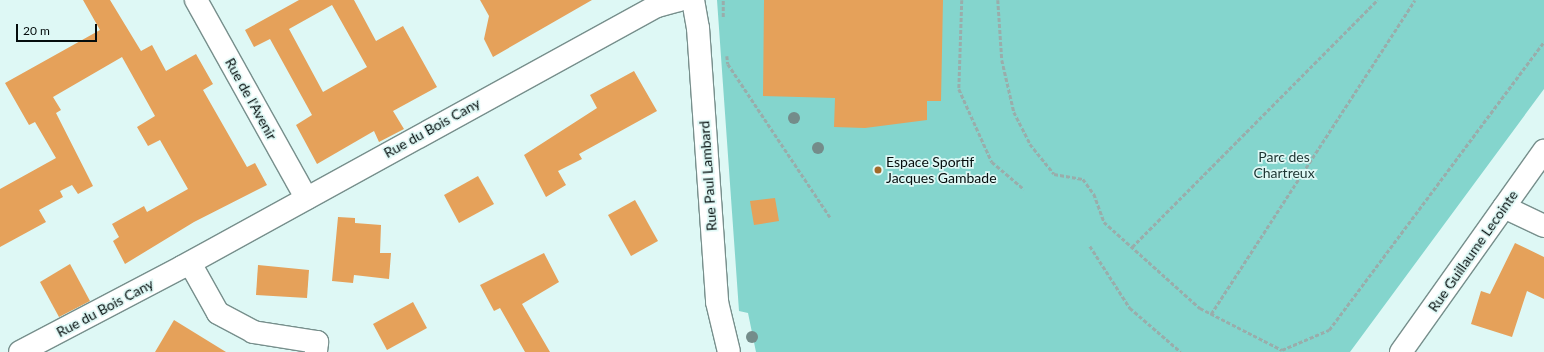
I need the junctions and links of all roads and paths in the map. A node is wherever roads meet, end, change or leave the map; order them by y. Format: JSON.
{"nodes":[{"id":1,"x":196,"y":0,"type":"edge"},
{"id":2,"x":679,"y":0,"type":"edge"},
{"id":3,"x":693,"y":0,"type":"edge"},
{"id":4,"x":724,"y":0,"type":"edge"},
{"id":5,"x":962,"y":0,"type":"edge"},
{"id":6,"x":998,"y":0,"type":"edge"},
{"id":7,"x":1377,"y":0,"type":"edge"},
{"id":8,"x":1415,"y":0,"type":"edge"},
{"id":9,"x":723,"y":20,"type":"dead end"},
{"id":10,"x":1544,"y":42,"type":"edge"},
{"id":11,"x":726,"y":48,"type":"dead end"},
{"id":12,"x":1544,"y":151,"type":"edge"},
{"id":13,"x":1024,"y":189,"type":"dead end"},
{"id":14,"x":306,"y":198,"type":"junction"},
{"id":15,"x":1504,"y":207,"type":"junction"},
{"id":16,"x":830,"y":217,"type":"dead end"},
{"id":17,"x":1544,"y":226,"type":"edge"},
{"id":18,"x":1090,"y":246,"type":"dead end"},
{"id":19,"x":1132,"y":247,"type":"junction"},
{"id":20,"x":190,"y":263,"type":"junction"},
{"id":21,"x":1211,"y":314,"type":"junction"},
{"id":22,"x":20,"y":352,"type":"edge"},
{"id":23,"x":316,"y":352,"type":"edge"},
{"id":24,"x":729,"y":352,"type":"edge"},
{"id":25,"x":1181,"y":352,"type":"edge"},
{"id":26,"x":1401,"y":352,"type":"edge"}],
"edges":[{"from":1,"to":14,"type":"street","name":"Rue de l'Avenir"},
{"from":2,"to":14,"type":"street","name":"Rue du Bois Cany"},
{"from":3,"to":24,"type":"street","name":"Rue Paul Lambard"},
{"from":4,"to":9,"type":"path"},
{"from":5,"to":13,"type":"path"},
{"from":6,"to":19,"type":"path"},
{"from":7,"to":19,"type":"path"},
{"from":8,"to":21,"type":"path"},
{"from":10,"to":21,"type":"path"},
{"from":11,"to":16,"type":"path"},
{"from":12,"to":15,"type":"street","name":"Rue Guillaume Lecointe"},
{"from":14,"to":20,"type":"street","name":"Rue du Bois Cany"},
{"from":15,"to":17,"type":"street"},
{"from":15,"to":26,"type":"street","name":"Rue Guillaume Lecointe"},
{"from":18,"to":25,"type":"path"},
{"from":19,"to":21,"type":"path"},
{"from":20,"to":22,"type":"street","name":"Rue du Bois Cany"},
{"from":20,"to":23,"type":"street"}]}
